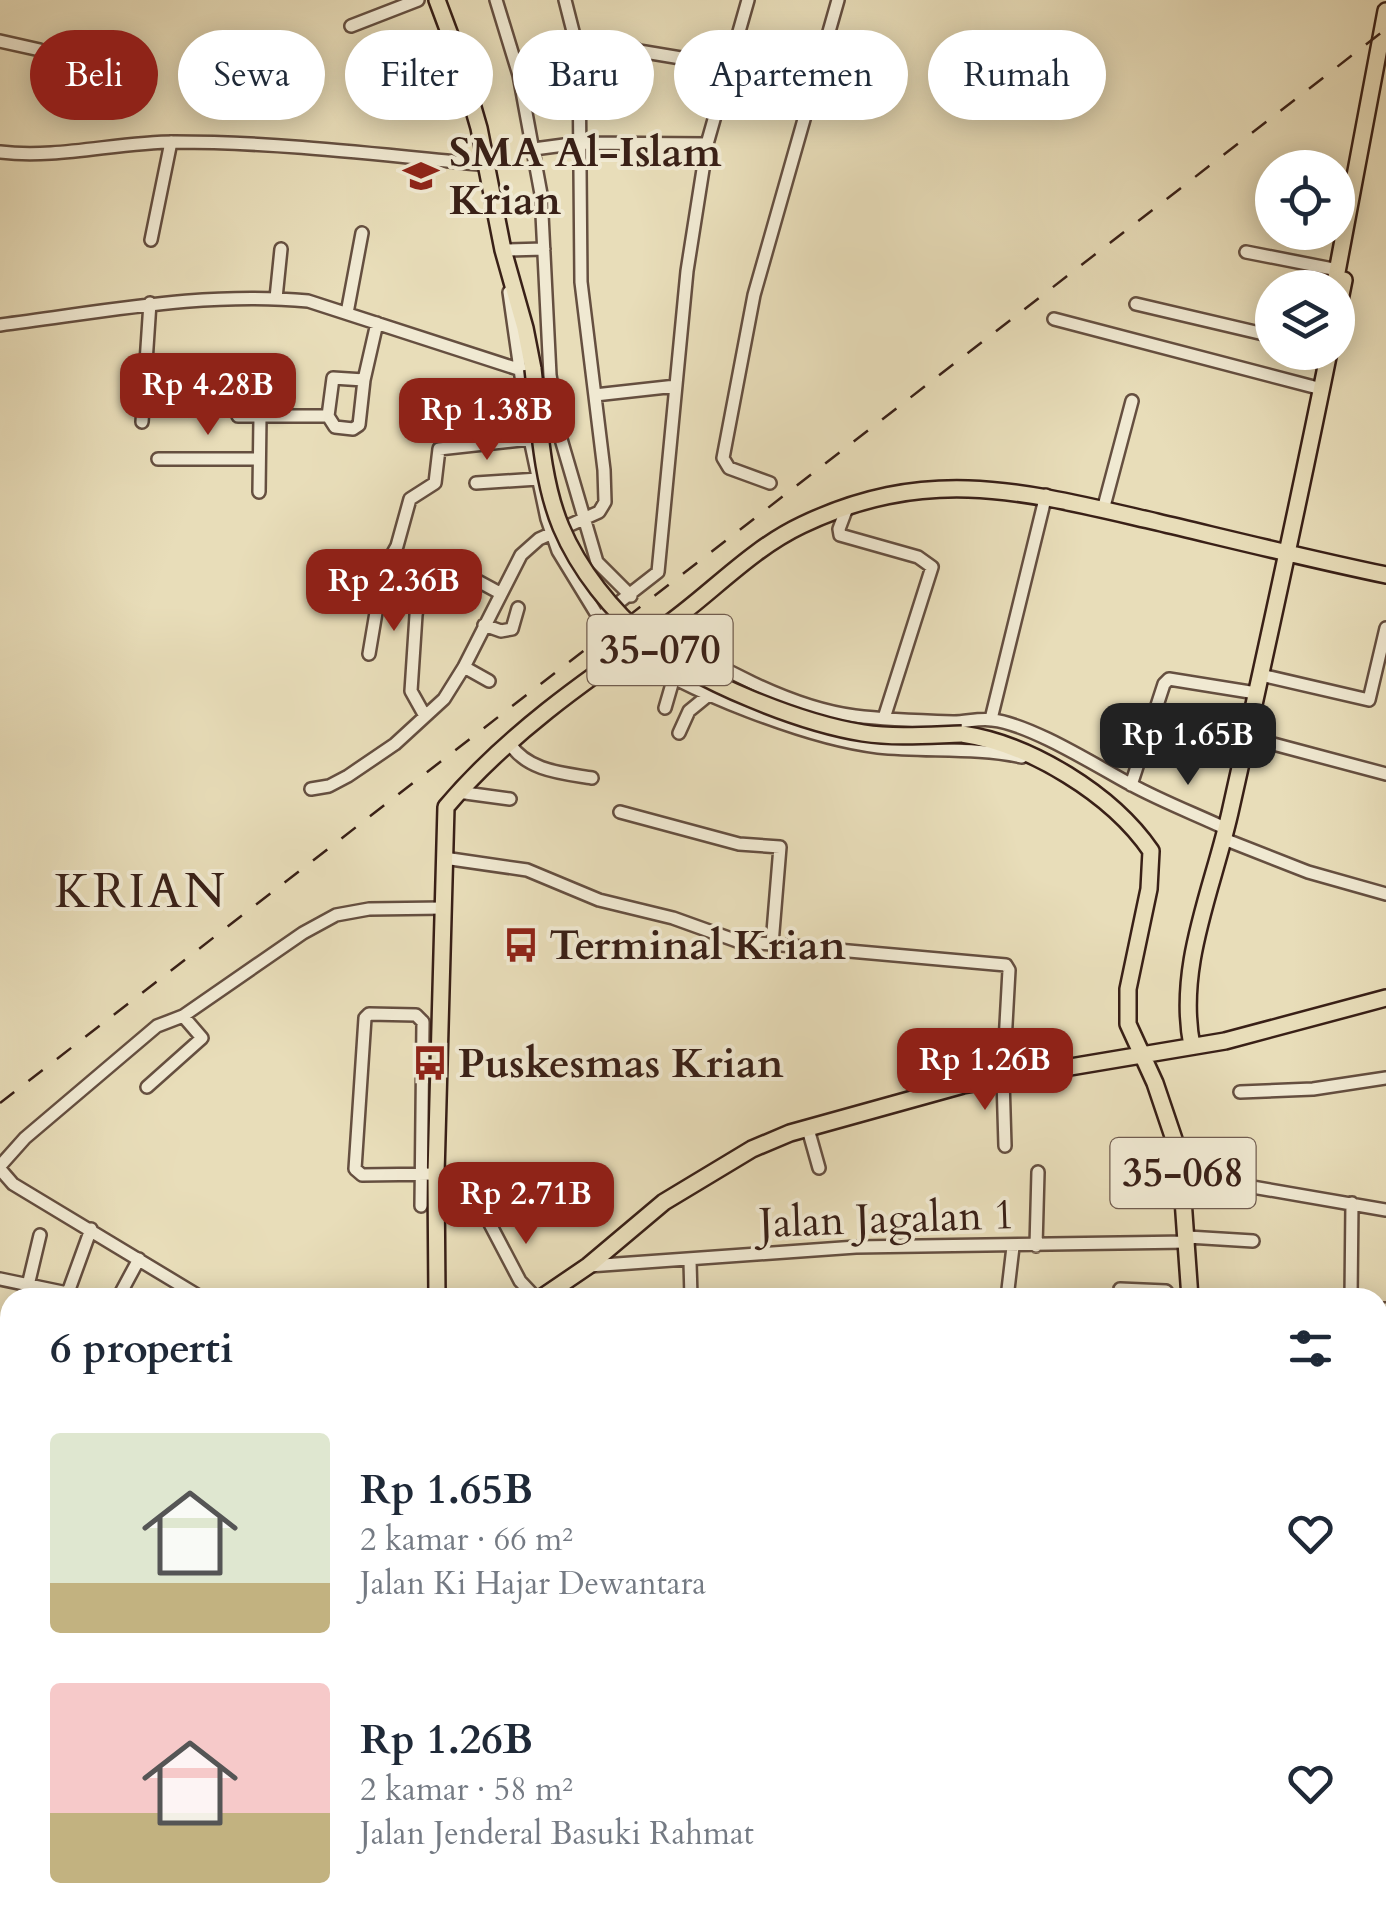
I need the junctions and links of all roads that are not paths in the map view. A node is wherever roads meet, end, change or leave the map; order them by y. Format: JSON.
{"nodes":[{"id":1,"x":418,"y":0,"type":"edge"},
{"id":2,"x":437,"y":0,"type":"edge"},
{"id":3,"x":496,"y":0,"type":"edge"},
{"id":4,"x":565,"y":0,"type":"edge"},
{"id":5,"x":748,"y":0,"type":"edge"},
{"id":6,"x":838,"y":0,"type":"edge"},
{"id":7,"x":1386,"y":11,"type":"edge"},
{"id":8,"x":350,"y":26,"type":"dead end"},
{"id":9,"x":573,"y":30,"type":"edge"},
{"id":10,"x":739,"y":30,"type":"edge"},
{"id":11,"x":0,"y":41,"type":"edge"},
{"id":12,"x":30,"y":48,"type":"edge"},
{"id":13,"x":1386,"y":60,"type":"edge"},
{"id":14,"x":579,"y":120,"type":"edge"},
{"id":15,"x":714,"y":120,"type":"edge"},
{"id":16,"x":171,"y":142,"type":"junction"},
{"id":17,"x":579,"y":143,"type":"junction"},
{"id":18,"x":707,"y":144,"type":"junction"},
{"id":19,"x":534,"y":149,"type":"junction"},
{"id":20,"x":0,"y":152,"type":"edge"},
{"id":21,"x":487,"y":165,"type":"junction"},
{"id":22,"x":362,"y":232,"type":"dead end"},
{"id":23,"x":151,"y":240,"type":"dead end"},
{"id":24,"x":280,"y":249,"type":"dead end"},
{"id":25,"x":541,"y":249,"type":"junction"},
{"id":26,"x":505,"y":250,"type":"junction"},
{"id":27,"x":1246,"y":252,"type":"dead end"},
{"id":28,"x":1338,"y":270,"type":"joint"},
{"id":29,"x":1346,"y":270,"type":"edge"},
{"id":30,"x":276,"y":298,"type":"junction"},
{"id":31,"x":150,"y":302,"type":"junction"},
{"id":32,"x":1136,"y":304,"type":"dead end"},
{"id":33,"x":348,"y":312,"type":"junction"},
{"id":34,"x":1054,"y":318,"type":"dead end"},
{"id":35,"x":378,"y":322,"type":"junction"},
{"id":36,"x":0,"y":325,"type":"edge"},
{"id":37,"x":1255,"y":332,"type":"edge"},
{"id":38,"x":527,"y":370,"type":"junction"},
{"id":39,"x":1317,"y":370,"type":"edge"},
{"id":40,"x":1325,"y":370,"type":"edge"},
{"id":41,"x":364,"y":380,"type":"junction"},
{"id":42,"x":676,"y":386,"type":"junction"},
{"id":43,"x":1314,"y":387,"type":"junction"},
{"id":44,"x":596,"y":395,"type":"junction"},
{"id":45,"x":1132,"y":401,"type":"dead end"},
{"id":46,"x":238,"y":416,"type":"dead end"},
{"id":47,"x":328,"y":416,"type":"junction"},
{"id":48,"x":260,"y":417,"type":"junction"},
{"id":49,"x":142,"y":422,"type":"dead end"},
{"id":50,"x":530,"y":439,"type":"junction"},
{"id":51,"x":158,"y":459,"type":"dead end"},
{"id":52,"x":258,"y":459,"type":"junction"},
{"id":53,"x":538,"y":478,"type":"junction"},
{"id":54,"x":476,"y":482,"type":"dead end"},
{"id":55,"x":770,"y":483,"type":"dead end"},
{"id":56,"x":259,"y":492,"type":"dead end"},
{"id":57,"x":1046,"y":495,"type":"junction"},
{"id":58,"x":848,"y":505,"type":"junction"},
{"id":59,"x":1103,"y":510,"type":"junction"},
{"id":60,"x":577,"y":522,"type":"junction"},
{"id":61,"x":555,"y":531,"type":"junction"},
{"id":62,"x":1281,"y":552,"type":"junction"},
{"id":63,"x":1386,"y":575,"type":"edge"},
{"id":64,"x":500,"y":593,"type":"junction"},
{"id":65,"x":629,"y":597,"type":"junction"},
{"id":66,"x":518,"y":608,"type":"dead end"},
{"id":67,"x":484,"y":625,"type":"junction"},
{"id":68,"x":1386,"y":628,"type":"edge"},
{"id":69,"x":659,"y":629,"type":"junction"},
{"id":70,"x":635,"y":647,"type":"junction"},
{"id":71,"x":369,"y":654,"type":"dead end"},
{"id":72,"x":464,"y":667,"type":"junction"},
{"id":73,"x":1260,"y":674,"type":"junction"},
{"id":74,"x":674,"y":677,"type":"junction"},
{"id":75,"x":489,"y":681,"type":"dead end"},
{"id":76,"x":710,"y":693,"type":"junction"},
{"id":77,"x":1256,"y":693,"type":"junction"},
{"id":78,"x":665,"y":708,"type":"dead end"},
{"id":79,"x":804,"y":715,"type":"junction"},
{"id":80,"x":425,"y":716,"type":"junction"},
{"id":81,"x":884,"y":718,"type":"junction"},
{"id":82,"x":991,"y":720,"type":"junction"},
{"id":83,"x":679,"y":732,"type":"dead end"},
{"id":84,"x":1248,"y":736,"type":"junction"},
{"id":85,"x":510,"y":744,"type":"junction"},
{"id":86,"x":1386,"y":774,"type":"edge"},
{"id":87,"x":1068,"y":776,"type":"junction"},
{"id":88,"x":592,"y":778,"type":"dead end"},
{"id":89,"x":1131,"y":785,"type":"junction"},
{"id":90,"x":311,"y":789,"type":"dead end"},
{"id":91,"x":458,"y":792,"type":"junction"},
{"id":92,"x":510,"y":799,"type":"dead end"},
{"id":93,"x":620,"y":812,"type":"dead end"},
{"id":94,"x":1225,"y":834,"type":"junction"},
{"id":95,"x":444,"y":858,"type":"junction"},
{"id":96,"x":1386,"y":894,"type":"edge"},
{"id":97,"x":444,"y":908,"type":"junction"},
{"id":98,"x":772,"y":944,"type":"junction"},
{"id":99,"x":1386,"y":998,"type":"edge"},
{"id":100,"x":183,"y":1016,"type":"junction"},
{"id":101,"x":1192,"y":1046,"type":"junction"},
{"id":102,"x":1143,"y":1055,"type":"junction"},
{"id":103,"x":1003,"y":1078,"type":"junction"},
{"id":104,"x":1386,"y":1078,"type":"edge"},
{"id":105,"x":146,"y":1087,"type":"dead end"},
{"id":106,"x":1240,"y":1092,"type":"dead end"},
{"id":107,"x":808,"y":1128,"type":"junction"},
{"id":108,"x":1005,"y":1146,"type":"dead end"},
{"id":109,"x":0,"y":1168,"type":"edge"},
{"id":110,"x":819,"y":1168,"type":"dead end"},
{"id":111,"x":1038,"y":1172,"type":"dead end"},
{"id":112,"x":429,"y":1174,"type":"junction"},
{"id":113,"x":1183,"y":1174,"type":"junction"},
{"id":114,"x":1352,"y":1203,"type":"junction"},
{"id":115,"x":421,"y":1206,"type":"dead end"},
{"id":116,"x":1386,"y":1210,"type":"edge"},
{"id":117,"x":488,"y":1222,"type":"dead end"},
{"id":118,"x":91,"y":1229,"type":"junction"},
{"id":119,"x":40,"y":1234,"type":"dead end"},
{"id":120,"x":1188,"y":1240,"type":"junction"},
{"id":121,"x":1252,"y":1241,"type":"dead end"},
{"id":122,"x":1036,"y":1246,"type":"junction"},
{"id":123,"x":1013,"y":1247,"type":"junction"},
{"id":124,"x":139,"y":1258,"type":"junction"},
{"id":125,"x":690,"y":1261,"type":"junction"},
{"id":126,"x":588,"y":1266,"type":"junction"},
{"id":127,"x":27,"y":1288,"type":"edge"},
{"id":128,"x":70,"y":1288,"type":"edge"},
{"id":129,"x":123,"y":1288,"type":"edge"},
{"id":130,"x":186,"y":1288,"type":"edge"},
{"id":131,"x":435,"y":1288,"type":"edge"},
{"id":132,"x":532,"y":1288,"type":"edge"},
{"id":133,"x":556,"y":1288,"type":"edge"},
{"id":134,"x":691,"y":1288,"type":"edge"},
{"id":135,"x":1007,"y":1288,"type":"edge"},
{"id":136,"x":1190,"y":1288,"type":"edge"},
{"id":137,"x":1351,"y":1288,"type":"edge"}],
"edges":[{"from":1,"to":8,"type":"street"},
{"from":2,"to":21,"type":"main road","number":"35-070"},
{"from":3,"to":19,"type":"street"},
{"from":4,"to":9,"type":"street"},
{"from":5,"to":10,"type":"street"},
{"from":6,"to":55,"type":"street"},
{"from":7,"to":28,"type":"main road"},
{"from":11,"to":12,"type":"street"},
{"from":13,"to":29,"type":"main road"},
{"from":14,"to":17,"type":"street"},
{"from":15,"to":18,"type":"street"},
{"from":16,"to":20,"type":"street"},
{"from":16,"to":21,"type":"street"},
{"from":16,"to":23,"type":"street"},
{"from":17,"to":18,"type":"street"},
{"from":17,"to":19,"type":"street"},
{"from":17,"to":44,"type":"street"},
{"from":18,"to":42,"type":"street"},
{"from":19,"to":25,"type":"street"},
{"from":21,"to":26,"type":"main road","number":"35-070"},
{"from":22,"to":33,"type":"street"},
{"from":24,"to":30,"type":"street"},
{"from":25,"to":26,"type":"street"},
{"from":25,"to":60,"type":"street"},
{"from":26,"to":38,"type":"main road","number":"35-070"},
{"from":27,"to":28,"type":"street"},
{"from":30,"to":31,"type":"street"},
{"from":30,"to":33,"type":"street"},
{"from":31,"to":36,"type":"street"},
{"from":31,"to":49,"type":"street"},
{"from":32,"to":37,"type":"street"},
{"from":33,"to":35,"type":"street"},
{"from":34,"to":43,"type":"street"},
{"from":35,"to":38,"type":"street"},
{"from":35,"to":41,"type":"street"},
{"from":38,"to":50,"type":"street"},
{"from":38,"to":87,"type":"main road","number":"35-070","bridge":true},
{"from":39,"to":43,"type":"main road"},
{"from":40,"to":62,"type":"main road"},
{"from":41,"to":47,"type":"street"},
{"from":41,"to":47,"type":"street"},
{"from":42,"to":44,"type":"street"},
{"from":42,"to":65,"type":"street"},
{"from":43,"to":62,"type":"main road"},
{"from":44,"to":60,"type":"street"},
{"from":45,"to":59,"type":"street"},
{"from":46,"to":48,"type":"street"},
{"from":47,"to":48,"type":"street"},
{"from":48,"to":52,"type":"street"},
{"from":50,"to":53,"type":"street"},
{"from":50,"to":71,"type":"street"},
{"from":51,"to":52,"type":"street"},
{"from":52,"to":56,"type":"street"},
{"from":53,"to":54,"type":"street"},
{"from":53,"to":61,"type":"street"},
{"from":57,"to":58,"type":"main road"},
{"from":57,"to":59,"type":"main road"},
{"from":57,"to":82,"type":"street"},
{"from":58,"to":69,"type":"main road"},
{"from":58,"to":81,"type":"street"},
{"from":59,"to":62,"type":"main road"},
{"from":60,"to":61,"type":"street","bridge":true},
{"from":60,"to":65,"type":"street"},
{"from":61,"to":64,"type":"street"},
{"from":61,"to":65,"type":"street","bridge":true},
{"from":62,"to":63,"type":"main road"},
{"from":62,"to":73,"type":"main road"},
{"from":64,"to":67,"type":"street"},
{"from":64,"to":80,"type":"street"},
{"from":66,"to":67,"type":"street"},
{"from":67,"to":72,"type":"street"},
{"from":68,"to":73,"type":"street"},
{"from":69,"to":70,"type":"main road","bridge":true},
{"from":69,"to":79,"type":"street"},
{"from":70,"to":74,"type":"street"},
{"from":70,"to":85,"type":"main road"},
{"from":72,"to":75,"type":"street"},
{"from":72,"to":80,"type":"street"},
{"from":73,"to":77,"type":"main road"},
{"from":74,"to":76,"type":"street"},
{"from":74,"to":78,"type":"street"},
{"from":76,"to":79,"type":"street"},
{"from":76,"to":83,"type":"street"},
{"from":77,"to":84,"type":"main road"},
{"from":77,"to":89,"type":"street"},
{"from":79,"to":81,"type":"street"},
{"from":79,"to":87,"type":"street"},
{"from":80,"to":90,"type":"street"},
{"from":81,"to":82,"type":"street"},
{"from":82,"to":89,"type":"street"},
{"from":84,"to":86,"type":"street"},
{"from":84,"to":94,"type":"main road"},
{"from":85,"to":88,"type":"street"},
{"from":85,"to":91,"type":"main road"},
{"from":87,"to":102,"type":"main road","number":"35-070"},
{"from":89,"to":94,"type":"street"},
{"from":91,"to":92,"type":"street"},
{"from":91,"to":95,"type":"main road"},
{"from":93,"to":98,"type":"street"},
{"from":94,"to":96,"type":"street"},
{"from":94,"to":101,"type":"main road"},
{"from":95,"to":97,"type":"main road"},
{"from":95,"to":98,"type":"street"},
{"from":97,"to":100,"type":"street"},
{"from":97,"to":112,"type":"main road"},
{"from":98,"to":103,"type":"street"},
{"from":99,"to":101,"type":"main road"},
{"from":100,"to":105,"type":"street"},
{"from":100,"to":109,"type":"street"},
{"from":101,"to":102,"type":"main road"},
{"from":102,"to":103,"type":"main road"},
{"from":102,"to":113,"type":"main road","number":"35-068"},
{"from":103,"to":107,"type":"main road"},
{"from":103,"to":108,"type":"street"},
{"from":104,"to":106,"type":"street"},
{"from":107,"to":110,"type":"street"},
{"from":107,"to":126,"type":"main road"},
{"from":109,"to":118,"type":"street"},
{"from":111,"to":122,"type":"street"},
{"from":112,"to":112,"type":"street"},
{"from":112,"to":115,"type":"street"},
{"from":112,"to":131,"type":"main road"},
{"from":113,"to":114,"type":"street"},
{"from":113,"to":120,"type":"main road","number":"35-068"},
{"from":114,"to":116,"type":"street"},
{"from":114,"to":137,"type":"street"},
{"from":117,"to":132,"type":"street"},
{"from":118,"to":124,"type":"street"},
{"from":118,"to":128,"type":"street"},
{"from":119,"to":127,"type":"street"},
{"from":120,"to":121,"type":"street","name":"Jalan Jagalan 1"},
{"from":120,"to":122,"type":"street","name":"Jalan Jagalan 1"},
{"from":120,"to":136,"type":"main road","number":"35-068"},
{"from":122,"to":123,"type":"street","name":"Jalan Jagalan 1"},
{"from":123,"to":125,"type":"street","name":"Jalan Jagalan 1"},
{"from":123,"to":135,"type":"street"},
{"from":124,"to":129,"type":"street"},
{"from":124,"to":130,"type":"street"},
{"from":125,"to":126,"type":"street","name":"Jalan Jagalan 1"},
{"from":125,"to":134,"type":"street"},
{"from":126,"to":133,"type":"main road"}]}
